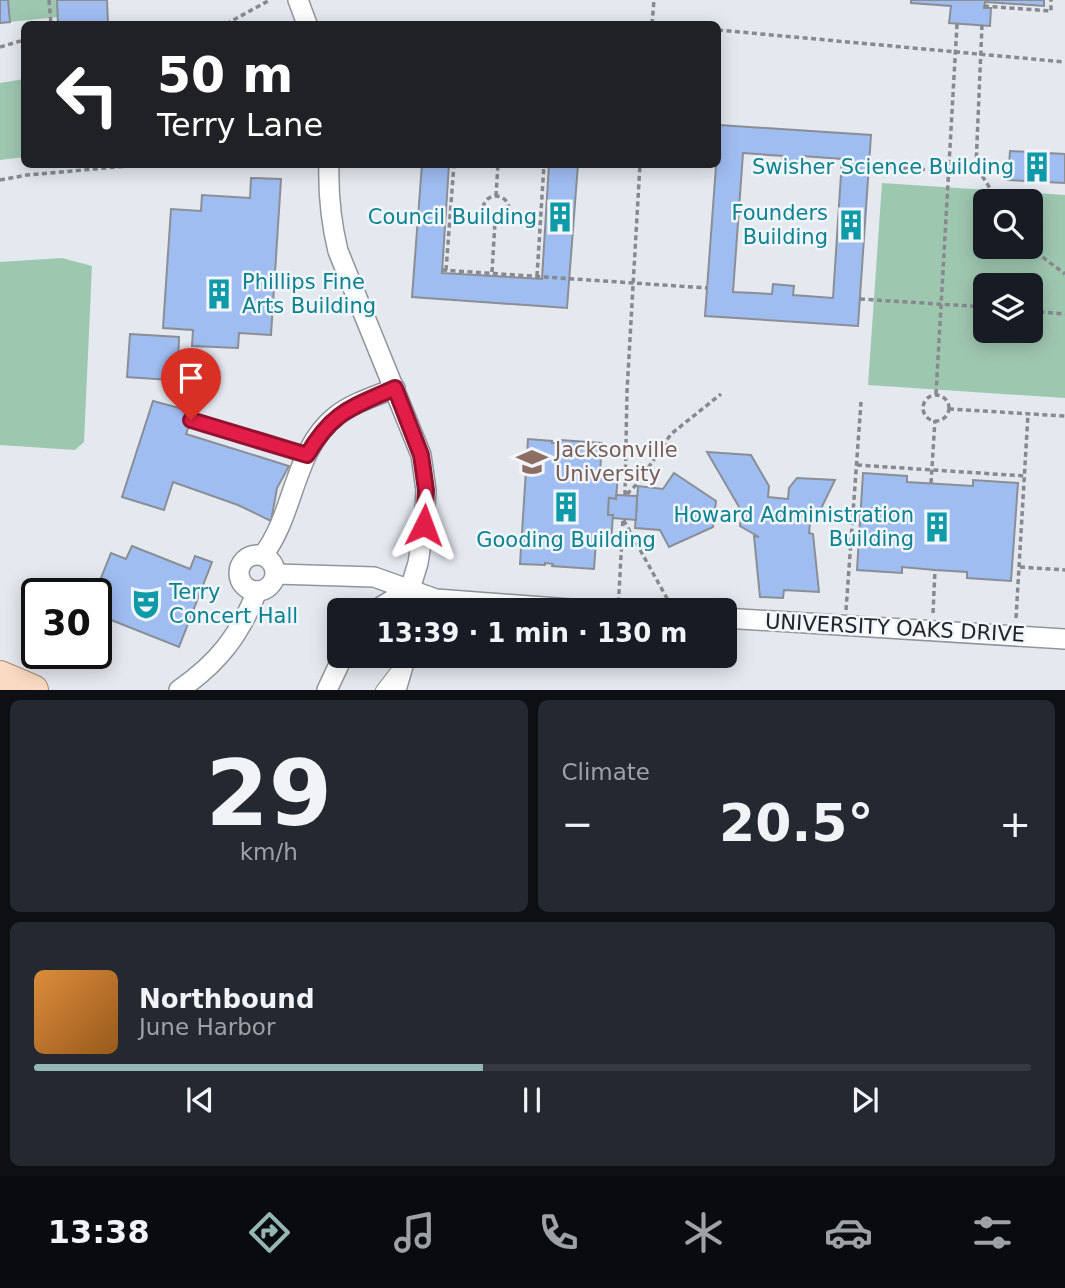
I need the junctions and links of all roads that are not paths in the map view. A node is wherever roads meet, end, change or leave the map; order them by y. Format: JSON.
{"nodes":[{"id":1,"x":298,"y":0,"type":"edge"},
{"id":2,"x":306,"y":21,"type":"edge"},
{"id":3,"x":329,"y":168,"type":"edge"},
{"id":4,"x":395,"y":388,"type":"junction"},
{"id":5,"x":191,"y":420,"type":"dead end"},
{"id":6,"x":307,"y":455,"type":"junction"},
{"id":7,"x":263,"y":555,"type":"junction"},
{"id":8,"x":276,"y":574,"type":"junction"},
{"id":9,"x":410,"y":589,"type":"junction"},
{"id":10,"x":257,"y":591,"type":"junction"},
{"id":11,"x":395,"y":598,"type":"edge"},
{"id":12,"x":410,"y":598,"type":"edge"},
{"id":13,"x":433,"y":598,"type":"edge"},
{"id":14,"x":737,"y":619,"type":"edge"},
{"id":15,"x":1065,"y":639,"type":"edge"},
{"id":16,"x":337,"y":668,"type":"edge"},
{"id":17,"x":398,"y":668,"type":"edge"},
{"id":18,"x":403,"y":668,"type":"edge"},
{"id":19,"x":0,"y":676,"type":"edge"},
{"id":20,"x":33,"y":690,"type":"edge"},
{"id":21,"x":179,"y":690,"type":"edge"},
{"id":22,"x":327,"y":690,"type":"edge"},
{"id":23,"x":381,"y":690,"type":"edge"},
{"id":24,"x":397,"y":690,"type":"edge"}],
"edges":[{"from":1,"to":2,"type":"street"},
{"from":3,"to":4,"type":"street"},
{"from":4,"to":6,"type":"street"},
{"from":4,"to":9,"type":"street"},
{"from":5,"to":6,"type":"lane"},
{"from":6,"to":7,"type":"street"},
{"from":7,"to":8,"type":"street"},
{"from":7,"to":10,"type":"street"},
{"from":8,"to":9,"type":"street"},
{"from":8,"to":10,"type":"street"},
{"from":9,"to":11,"type":"street"},
{"from":9,"to":12,"type":"street"},
{"from":9,"to":13,"type":"street"},
{"from":10,"to":21,"type":"street"},
{"from":14,"to":15,"type":"street","name":"UNIVERSITY OAKS DRIVE"},
{"from":16,"to":22,"type":"street"},
{"from":17,"to":23,"type":"lane"},
{"from":18,"to":24,"type":"street"},
{"from":19,"to":20,"type":"main road"}]}
